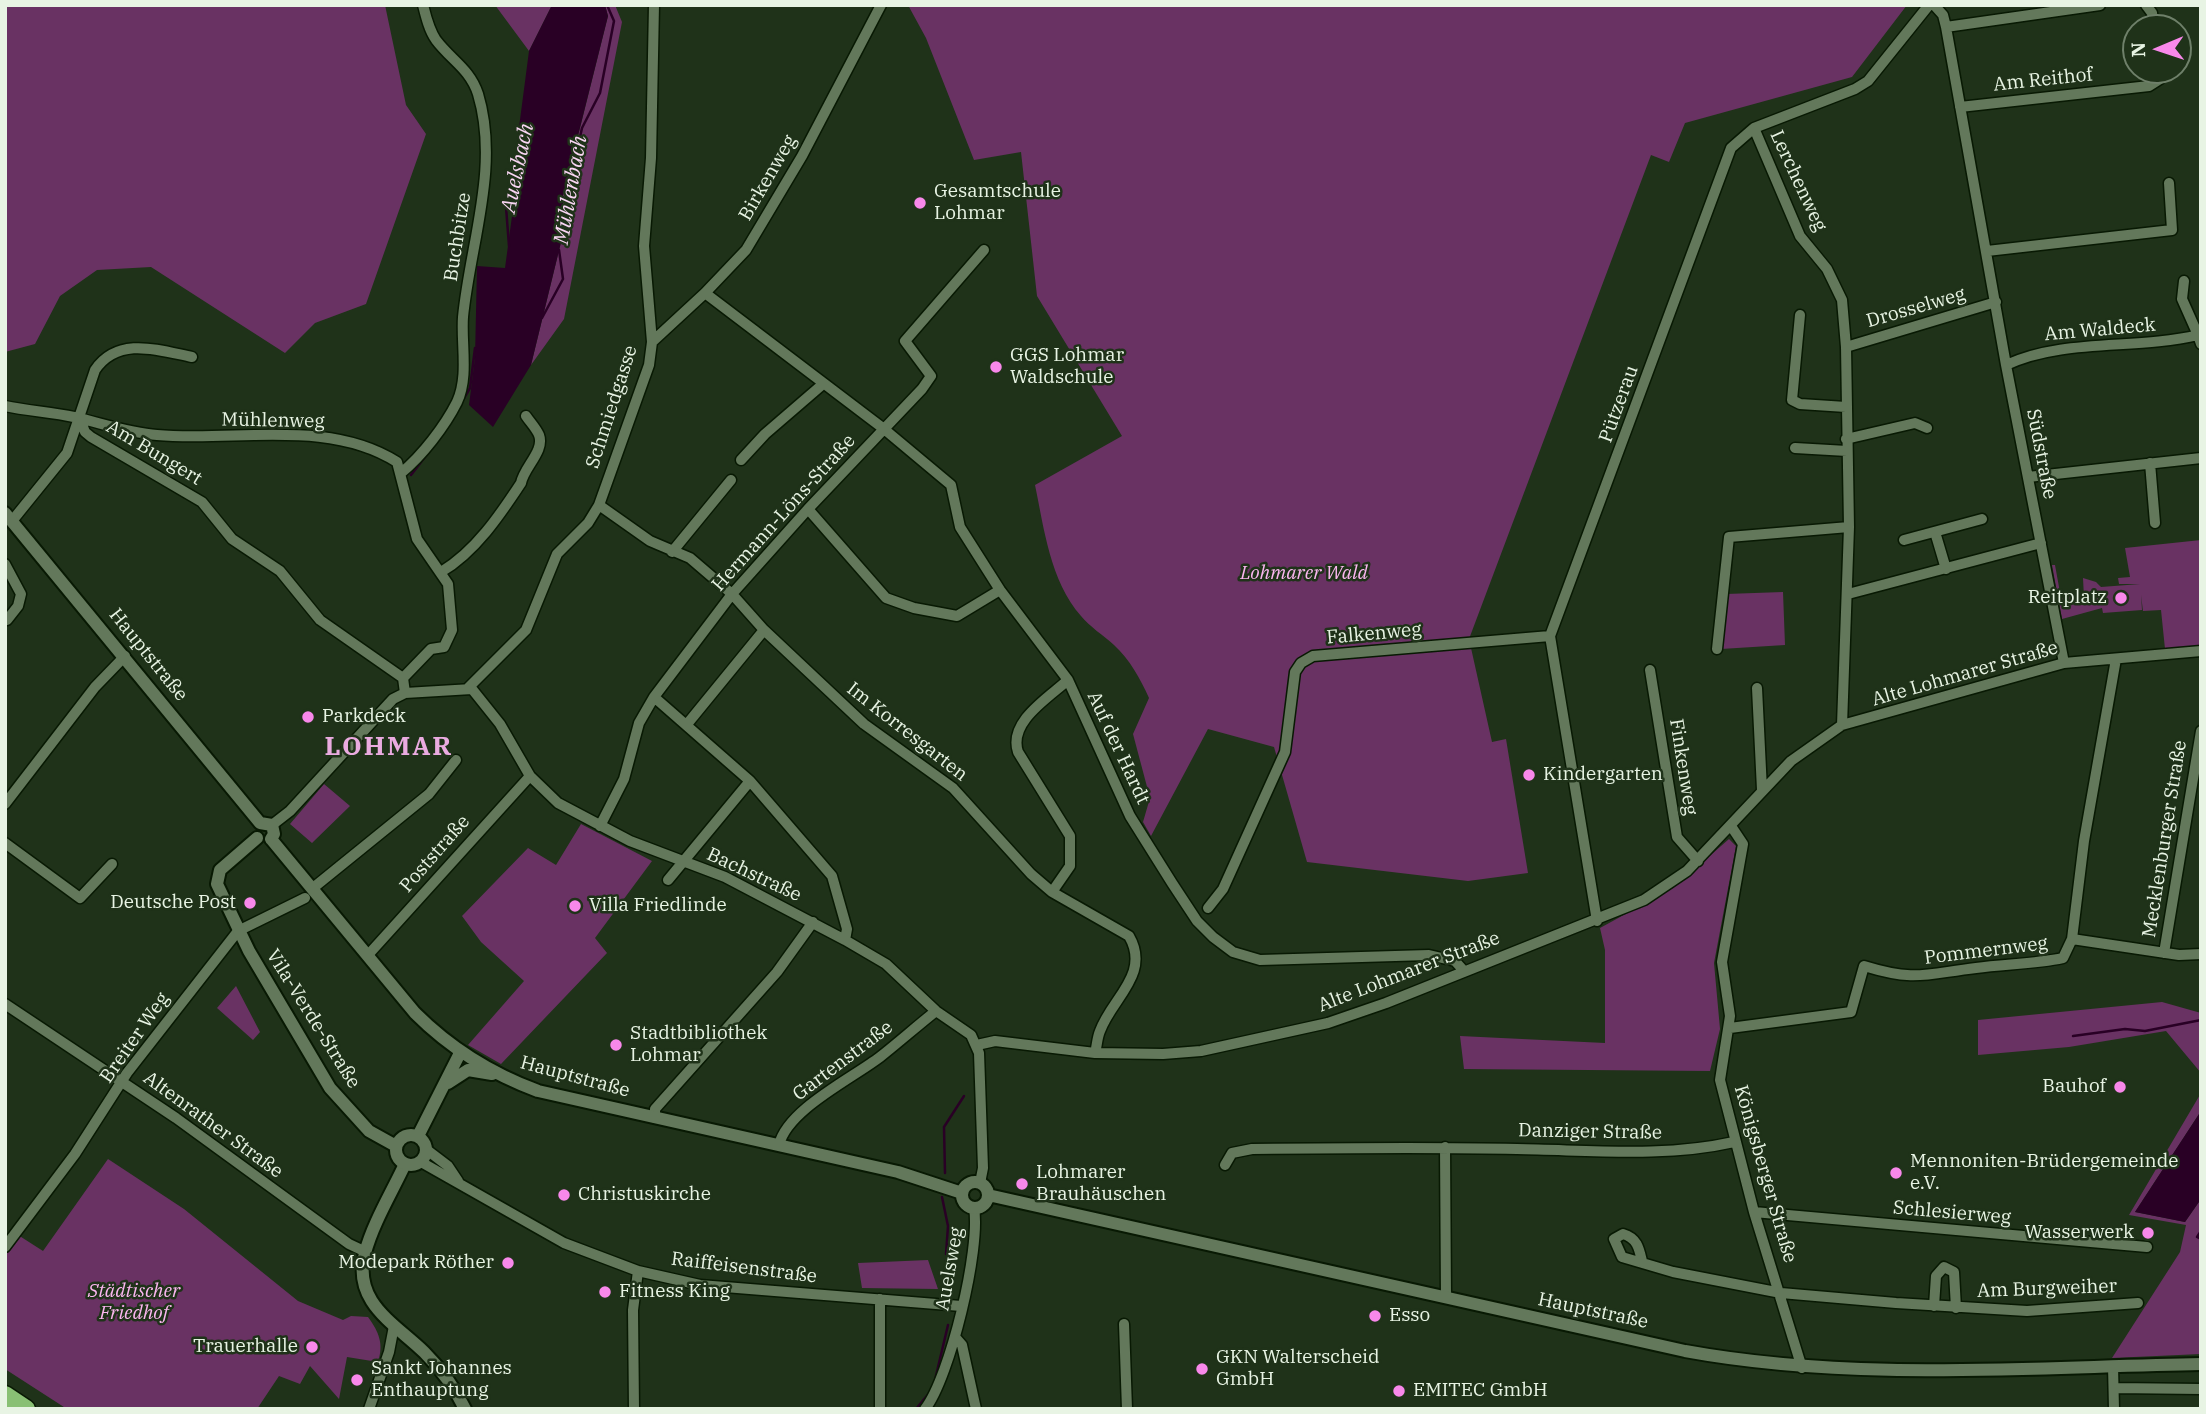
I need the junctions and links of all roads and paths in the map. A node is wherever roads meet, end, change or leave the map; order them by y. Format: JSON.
{"nodes":[{"id":1,"x":423,"y":5,"type":"edge"},
{"id":2,"x":654,"y":5,"type":"edge"},
{"id":3,"x":881,"y":5,"type":"edge"},
{"id":4,"x":1931,"y":5,"type":"edge"},
{"id":5,"x":2100,"y":5,"type":"edge"},
{"id":6,"x":1947,"y":27,"type":"junction"},
{"id":7,"x":2152,"y":84,"type":"edge"},
{"id":8,"x":1960,"y":107,"type":"junction"},
{"id":9,"x":1754,"y":128,"type":"junction"},
{"id":10,"x":2169,"y":183,"type":"dead end"},
{"id":11,"x":984,"y":250,"type":"dead end"},
{"id":12,"x":1987,"y":251,"type":"junction"},
{"id":13,"x":2184,"y":281,"type":"dead end"},
{"id":14,"x":705,"y":293,"type":"junction"},
{"id":15,"x":1996,"y":302,"type":"junction"},
{"id":16,"x":1800,"y":315,"type":"dead end"},
{"id":17,"x":2199,"y":340,"type":"edge"},
{"id":18,"x":652,"y":342,"type":"junction"},
{"id":19,"x":1846,"y":346,"type":"junction"},
{"id":20,"x":192,"y":358,"type":"dead end"},
{"id":21,"x":2006,"y":365,"type":"junction"},
{"id":22,"x":823,"y":384,"type":"junction"},
{"id":23,"x":5,"y":406,"type":"edge"},
{"id":24,"x":1846,"y":407,"type":"junction"},
{"id":25,"x":526,"y":416,"type":"dead end"},
{"id":26,"x":80,"y":419,"type":"junction"},
{"id":27,"x":1927,"y":428,"type":"dead end"},
{"id":28,"x":884,"y":429,"type":"junction"},
{"id":29,"x":1846,"y":439,"type":"junction"},
{"id":30,"x":1795,"y":448,"type":"dead end"},
{"id":31,"x":1847,"y":451,"type":"junction"},
{"id":32,"x":2201,"y":458,"type":"edge"},
{"id":33,"x":741,"y":460,"type":"dead end"},
{"id":34,"x":2150,"y":463,"type":"junction"},
{"id":35,"x":401,"y":473,"type":"junction"},
{"id":36,"x":2028,"y":477,"type":"junction"},
{"id":37,"x":731,"y":480,"type":"dead end"},
{"id":38,"x":599,"y":505,"type":"junction"},
{"id":39,"x":808,"y":509,"type":"junction"},
{"id":40,"x":7,"y":517,"type":"edge"},
{"id":41,"x":1982,"y":519,"type":"dead end"},
{"id":42,"x":2155,"y":523,"type":"dead end"},
{"id":43,"x":1849,"y":527,"type":"junction"},
{"id":44,"x":1935,"y":532,"type":"junction"},
{"id":45,"x":1904,"y":540,"type":"dead end"},
{"id":46,"x":2041,"y":543,"type":"junction"},
{"id":47,"x":672,"y":552,"type":"junction"},
{"id":48,"x":5,"y":564,"type":"edge"},
{"id":49,"x":1946,"y":569,"type":"junction"},
{"id":50,"x":441,"y":572,"type":"junction"},
{"id":51,"x":1000,"y":590,"type":"junction"},
{"id":52,"x":732,"y":594,"type":"junction"},
{"id":53,"x":1847,"y":594,"type":"junction"},
{"id":54,"x":7,"y":620,"type":"edge"},
{"id":55,"x":764,"y":630,"type":"junction"},
{"id":56,"x":1550,"y":636,"type":"junction"},
{"id":57,"x":1717,"y":649,"type":"dead end"},
{"id":58,"x":2201,"y":652,"type":"edge"},
{"id":59,"x":125,"y":656,"type":"junction"},
{"id":60,"x":2116,"y":659,"type":"junction"},
{"id":61,"x":2064,"y":663,"type":"junction"},
{"id":62,"x":1650,"y":670,"type":"dead end"},
{"id":63,"x":403,"y":678,"type":"junction"},
{"id":64,"x":1068,"y":680,"type":"junction"},
{"id":65,"x":468,"y":688,"type":"junction"},
{"id":66,"x":1757,"y":688,"type":"dead end"},
{"id":67,"x":405,"y":693,"type":"junction"},
{"id":68,"x":654,"y":696,"type":"junction"},
{"id":69,"x":688,"y":723,"type":"junction"},
{"id":70,"x":1842,"y":726,"type":"junction"},
{"id":71,"x":2201,"y":731,"type":"edge"},
{"id":72,"x":456,"y":760,"type":"dead end"},
{"id":73,"x":530,"y":776,"type":"junction"},
{"id":74,"x":750,"y":781,"type":"junction"},
{"id":75,"x":1762,"y":790,"type":"junction"},
{"id":76,"x":5,"y":804,"type":"edge"},
{"id":77,"x":266,"y":824,"type":"junction"},
{"id":78,"x":600,"y":826,"type":"junction"},
{"id":79,"x":1731,"y":826,"type":"junction"},
{"id":80,"x":257,"y":838,"type":"junction"},
{"id":81,"x":271,"y":839,"type":"junction"},
{"id":82,"x":5,"y":843,"type":"edge"},
{"id":83,"x":1698,"y":861,"type":"junction"},
{"id":84,"x":681,"y":862,"type":"junction"},
{"id":85,"x":112,"y":864,"type":"dead end"},
{"id":86,"x":668,"y":880,"type":"dead end"},
{"id":87,"x":1052,"y":891,"type":"junction"},
{"id":88,"x":309,"y":893,"type":"junction"},
{"id":89,"x":1208,"y":908,"type":"dead end"},
{"id":90,"x":1597,"y":920,"type":"junction"},
{"id":91,"x":813,"y":922,"type":"junction"},
{"id":92,"x":238,"y":931,"type":"junction"},
{"id":93,"x":2072,"y":939,"type":"junction"},
{"id":94,"x":845,"y":940,"type":"junction"},
{"id":95,"x":2164,"y":953,"type":"junction"},
{"id":96,"x":2201,"y":954,"type":"edge"},
{"id":97,"x":368,"y":955,"type":"junction"},
{"id":98,"x":1464,"y":971,"type":"junction"},
{"id":99,"x":5,"y":1004,"type":"edge"},
{"id":100,"x":936,"y":1011,"type":"junction"},
{"id":101,"x":1730,"y":1028,"type":"junction"},
{"id":102,"x":977,"y":1045,"type":"junction"},
{"id":103,"x":461,"y":1051,"type":"junction"},
{"id":104,"x":1095,"y":1053,"type":"junction"},
{"id":105,"x":499,"y":1075,"type":"junction"},
{"id":106,"x":123,"y":1082,"type":"junction"},
{"id":107,"x":440,"y":1091,"type":"junction"},
{"id":108,"x":654,"y":1118,"type":"junction"},
{"id":109,"x":418,"y":1136,"type":"junction"},
{"id":110,"x":1734,"y":1142,"type":"junction"},
{"id":111,"x":779,"y":1145,"type":"junction"},
{"id":112,"x":396,"y":1146,"type":"junction"},
{"id":113,"x":1445,"y":1147,"type":"junction"},
{"id":114,"x":424,"y":1156,"type":"junction"},
{"id":115,"x":405,"y":1164,"type":"junction"},
{"id":116,"x":1225,"y":1165,"type":"dead end"},
{"id":117,"x":980,"y":1183,"type":"junction"},
{"id":118,"x":962,"y":1193,"type":"junction"},
{"id":119,"x":988,"y":1195,"type":"junction"},
{"id":120,"x":974,"y":1208,"type":"junction"},
{"id":121,"x":1754,"y":1212,"type":"junction"},
{"id":122,"x":5,"y":1247,"type":"edge"},
{"id":123,"x":2147,"y":1247,"type":"dead end"},
{"id":124,"x":366,"y":1252,"type":"junction"},
{"id":125,"x":1642,"y":1261,"type":"dead end"},
{"id":126,"x":638,"y":1271,"type":"junction"},
{"id":127,"x":1781,"y":1293,"type":"junction"},
{"id":128,"x":1446,"y":1297,"type":"junction"},
{"id":129,"x":880,"y":1299,"type":"junction"},
{"id":130,"x":2138,"y":1303,"type":"dead end"},
{"id":131,"x":961,"y":1306,"type":"junction"},
{"id":132,"x":1934,"y":1306,"type":"junction"},
{"id":133,"x":1956,"y":1308,"type":"junction"},
{"id":134,"x":1124,"y":1324,"type":"dead end"},
{"id":135,"x":394,"y":1326,"type":"junction"},
{"id":136,"x":955,"y":1337,"type":"junction"},
{"id":137,"x":2201,"y":1364,"type":"edge"},
{"id":138,"x":2113,"y":1366,"type":"junction"},
{"id":139,"x":1802,"y":1368,"type":"junction"},
{"id":140,"x":2114,"y":1388,"type":"junction"},
{"id":141,"x":2201,"y":1389,"type":"edge"},
{"id":142,"x":5,"y":1395,"type":"edge"},
{"id":143,"x":26,"y":1409,"type":"edge"},
{"id":144,"x":369,"y":1409,"type":"edge"},
{"id":145,"x":465,"y":1409,"type":"edge"},
{"id":146,"x":634,"y":1409,"type":"edge"},
{"id":147,"x":880,"y":1409,"type":"edge"},
{"id":148,"x":925,"y":1409,"type":"edge"},
{"id":149,"x":976,"y":1409,"type":"edge"},
{"id":150,"x":1126,"y":1409,"type":"edge"},
{"id":151,"x":2114,"y":1409,"type":"edge"}],
"edges":[{"from":1,"to":35,"type":"street","name":"Buchbitze"},
{"from":2,"to":18,"type":"street","name":"Schmiedgasse"},
{"from":3,"to":14,"type":"street","name":"Birkenweg"},
{"from":4,"to":6,"type":"street","name":"Südstraße"},
{"from":4,"to":9,"type":"street","name":"Pützerau"},
{"from":5,"to":6,"type":"street"},
{"from":6,"to":8,"type":"street","name":"Südstraße"},
{"from":7,"to":8,"type":"street","name":"Am Reithof"},
{"from":8,"to":12,"type":"street","name":"Südstraße"},
{"from":9,"to":19,"type":"street","name":"Lerchenweg"},
{"from":9,"to":56,"type":"street","name":"Pützerau"},
{"from":10,"to":12,"type":"street"},
{"from":11,"to":28,"type":"street","name":"Hermann-Löns-Straße"},
{"from":12,"to":15,"type":"street","name":"Südstraße"},
{"from":13,"to":17,"type":"street","name":"Am Waldeck"},
{"from":14,"to":18,"type":"street","name":"Birkenweg"},
{"from":14,"to":22,"type":"street","name":"Auf der Hardt"},
{"from":15,"to":19,"type":"street","name":"Drosselweg"},
{"from":15,"to":21,"type":"street","name":"Südstraße"},
{"from":16,"to":24,"type":"street"},
{"from":17,"to":21,"type":"street","name":"Am Waldeck"},
{"from":18,"to":38,"type":"street","name":"Schmiedgasse"},
{"from":19,"to":24,"type":"street","name":"Lerchenweg"},
{"from":20,"to":26,"type":"street"},
{"from":21,"to":36,"type":"street","name":"Südstraße"},
{"from":22,"to":28,"type":"street","name":"Auf der Hardt"},
{"from":22,"to":33,"type":"street"},
{"from":23,"to":26,"type":"street","name":"Mühlenweg"},
{"from":24,"to":29,"type":"street","name":"Lerchenweg"},
{"from":25,"to":50,"type":"street"},
{"from":26,"to":35,"type":"street","name":"Mühlenweg"},
{"from":26,"to":40,"type":"street"},
{"from":26,"to":63,"type":"street","name":"Am Bungert"},
{"from":27,"to":29,"type":"street"},
{"from":28,"to":39,"type":"street","name":"Hermann-Löns-Straße"},
{"from":28,"to":51,"type":"street","name":"Auf der Hardt"},
{"from":29,"to":31,"type":"street","name":"Lerchenweg"},
{"from":30,"to":31,"type":"street"},
{"from":31,"to":43,"type":"street","name":"Lerchenweg"},
{"from":32,"to":34,"type":"street"},
{"from":34,"to":36,"type":"street"},
{"from":34,"to":42,"type":"street"},
{"from":35,"to":50,"type":"street"},
{"from":36,"to":46,"type":"street","name":"Südstraße"},
{"from":37,"to":47,"type":"street"},
{"from":38,"to":47,"type":"street","name":"Im Korresgarten"},
{"from":38,"to":65,"type":"street","name":"Schmiedgasse"},
{"from":39,"to":51,"type":"street"},
{"from":39,"to":52,"type":"street","name":"Hermann-Löns-Straße"},
{"from":40,"to":59,"type":"main road","name":"Hauptstraße"},
{"from":41,"to":44,"type":"street"},
{"from":43,"to":53,"type":"street","name":"Lerchenweg"},
{"from":43,"to":57,"type":"street"},
{"from":44,"to":45,"type":"street"},
{"from":44,"to":49,"type":"street"},
{"from":46,"to":49,"type":"street"},
{"from":46,"to":61,"type":"street","name":"Südstraße"},
{"from":47,"to":52,"type":"street","name":"Im Korresgarten"},
{"from":48,"to":54,"type":"street"},
{"from":49,"to":53,"type":"street"},
{"from":50,"to":63,"type":"street"},
{"from":51,"to":64,"type":"street","name":"Auf der Hardt"},
{"from":52,"to":55,"type":"street","name":"Im Korresgarten"},
{"from":52,"to":68,"type":"street","name":"Hermann-Löns-Straße"},
{"from":53,"to":70,"type":"street","name":"Lerchenweg"},
{"from":55,"to":69,"type":"street"},
{"from":55,"to":87,"type":"street","name":"Im Korresgarten"},
{"from":56,"to":89,"type":"street","name":"Falkenweg"},
{"from":56,"to":90,"type":"street","name":"Pützerau"},
{"from":58,"to":60,"type":"street","name":"Alte Lohmarer Straße"},
{"from":59,"to":76,"type":"street"},
{"from":59,"to":77,"type":"main road","name":"Hauptstraße"},
{"from":60,"to":61,"type":"street","name":"Alte Lohmarer Straße"},
{"from":60,"to":93,"type":"street","name":"Pommernweg"},
{"from":61,"to":70,"type":"street","name":"Alte Lohmarer Straße"},
{"from":62,"to":83,"type":"street","name":"Finkenweg"},
{"from":63,"to":67,"type":"street"},
{"from":64,"to":87,"type":"street"},
{"from":64,"to":98,"type":"street","name":"Auf der Hardt"},
{"from":65,"to":67,"type":"street"},
{"from":65,"to":73,"type":"street","name":"Bachstraße"},
{"from":66,"to":75,"type":"street"},
{"from":67,"to":77,"type":"street"},
{"from":68,"to":69,"type":"street"},
{"from":68,"to":78,"type":"street","name":"Hermann-Löns-Straße"},
{"from":69,"to":74,"type":"street"},
{"from":70,"to":75,"type":"street","name":"Alte Lohmarer Straße"},
{"from":71,"to":95,"type":"street","name":"Mecklenburger Straße"},
{"from":72,"to":88,"type":"street","name":"Breiter Weg"},
{"from":73,"to":78,"type":"street","name":"Bachstraße"},
{"from":73,"to":97,"type":"street","name":"Poststraße"},
{"from":74,"to":84,"type":"street"},
{"from":74,"to":94,"type":"street"},
{"from":75,"to":79,"type":"street","name":"Alte Lohmarer Straße"},
{"from":77,"to":80,"type":"main road"},
{"from":77,"to":81,"type":"main road"},
{"from":78,"to":84,"type":"street","name":"Bachstraße"},
{"from":79,"to":83,"type":"street","name":"Alte Lohmarer Straße"},
{"from":79,"to":101,"type":"street","name":"Königsberger Straße"},
{"from":80,"to":81,"type":"main road"},
{"from":80,"to":92,"type":"main road","name":"Vila-Verde-Straße"},
{"from":81,"to":88,"type":"main road","name":"Hauptstraße"},
{"from":82,"to":85,"type":"street"},
{"from":83,"to":90,"type":"street","name":"Alte Lohmarer Straße"},
{"from":84,"to":86,"type":"street"},
{"from":84,"to":91,"type":"street","name":"Bachstraße"},
{"from":87,"to":104,"type":"street","name":"Im Korresgarten"},
{"from":88,"to":92,"type":"street","name":"Breiter Weg"},
{"from":88,"to":97,"type":"main road","name":"Hauptstraße"},
{"from":90,"to":98,"type":"street","name":"Alte Lohmarer Straße"},
{"from":91,"to":94,"type":"street","name":"Bachstraße"},
{"from":91,"to":108,"type":"street"},
{"from":92,"to":106,"type":"street","name":"Breiter Weg"},
{"from":92,"to":112,"type":"main road","name":"Vila-Verde-Straße"},
{"from":93,"to":95,"type":"street"},
{"from":93,"to":101,"type":"street","name":"Pommernweg"},
{"from":94,"to":100,"type":"street","name":"Bachstraße"},
{"from":95,"to":96,"type":"street"},
{"from":97,"to":103,"type":"main road","name":"Hauptstraße"},
{"from":98,"to":104,"type":"street","name":"Alte Lohmarer Straße"},
{"from":99,"to":106,"type":"street","name":"Altenrather Straße"},
{"from":100,"to":102,"type":"street","name":"Bachstraße"},
{"from":100,"to":111,"type":"street","name":"Gartenstraße"},
{"from":101,"to":110,"type":"street","name":"Königsberger Straße"},
{"from":102,"to":104,"type":"street","name":"Alte Lohmarer Straße"},
{"from":102,"to":117,"type":"street"},
{"from":103,"to":105,"type":"main road","name":"Hauptstraße"},
{"from":103,"to":107,"type":"main road"},
{"from":105,"to":107,"type":"main road"},
{"from":105,"to":108,"type":"main road","name":"Hauptstraße"},
{"from":106,"to":122,"type":"street","name":"Breiter Weg"},
{"from":106,"to":124,"type":"street","name":"Altenrather Straße"},
{"from":107,"to":109,"type":"main road"},
{"from":108,"to":111,"type":"main road","name":"Hauptstraße"},
{"from":109,"to":112,"type":"main road"},
{"from":109,"to":114,"type":"main road"},
{"from":110,"to":113,"type":"street","name":"Danziger Straße"},
{"from":110,"to":121,"type":"street","name":"Königsberger Straße"},
{"from":111,"to":118,"type":"main road","name":"Hauptstraße"},
{"from":112,"to":115,"type":"main road"},
{"from":113,"to":116,"type":"street","name":"Danziger Straße"},
{"from":113,"to":128,"type":"street"},
{"from":114,"to":115,"type":"main road"},
{"from":114,"to":126,"type":"street","name":"Raiffeisenstraße"},
{"from":115,"to":124,"type":"main road"},
{"from":117,"to":118,"type":"main road"},
{"from":117,"to":119,"type":"main road"},
{"from":118,"to":120,"type":"main road"},
{"from":119,"to":120,"type":"main road"},
{"from":119,"to":128,"type":"main road","name":"Hauptstraße"},
{"from":120,"to":131,"type":"street","name":"Auelsweg"},
{"from":121,"to":123,"type":"street","name":"Schlesierweg"},
{"from":121,"to":127,"type":"street","name":"Königsberger Straße"},
{"from":124,"to":135,"type":"main road"},
{"from":125,"to":127,"type":"street","name":"Am Burgweiher"},
{"from":126,"to":129,"type":"street","name":"Raiffeisenstraße"},
{"from":126,"to":146,"type":"street"},
{"from":127,"to":132,"type":"street","name":"Am Burgweiher"},
{"from":127,"to":139,"type":"street","name":"Königsberger Straße"},
{"from":128,"to":139,"type":"main road","name":"Hauptstraße"},
{"from":129,"to":131,"type":"street","name":"Raiffeisenstraße"},
{"from":129,"to":147,"type":"street"},
{"from":130,"to":133,"type":"street","name":"Am Burgweiher"},
{"from":131,"to":136,"type":"street","name":"Auelsweg"},
{"from":132,"to":133,"type":"street","name":"Am Burgweiher"},
{"from":132,"to":133,"type":"street","name":"Am Burgweiher"},
{"from":134,"to":150,"type":"street"},
{"from":135,"to":144,"type":"street"},
{"from":135,"to":145,"type":"main road"},
{"from":136,"to":148,"type":"street","name":"Auelsweg"},
{"from":136,"to":149,"type":"street","name":"Auelsweg"},
{"from":137,"to":138,"type":"main road","name":"Hauptstraße"},
{"from":138,"to":139,"type":"main road","name":"Hauptstraße"},
{"from":138,"to":140,"type":"street"},
{"from":140,"to":141,"type":"street"},
{"from":140,"to":151,"type":"street"},
{"from":142,"to":143,"type":"highway"}]}
